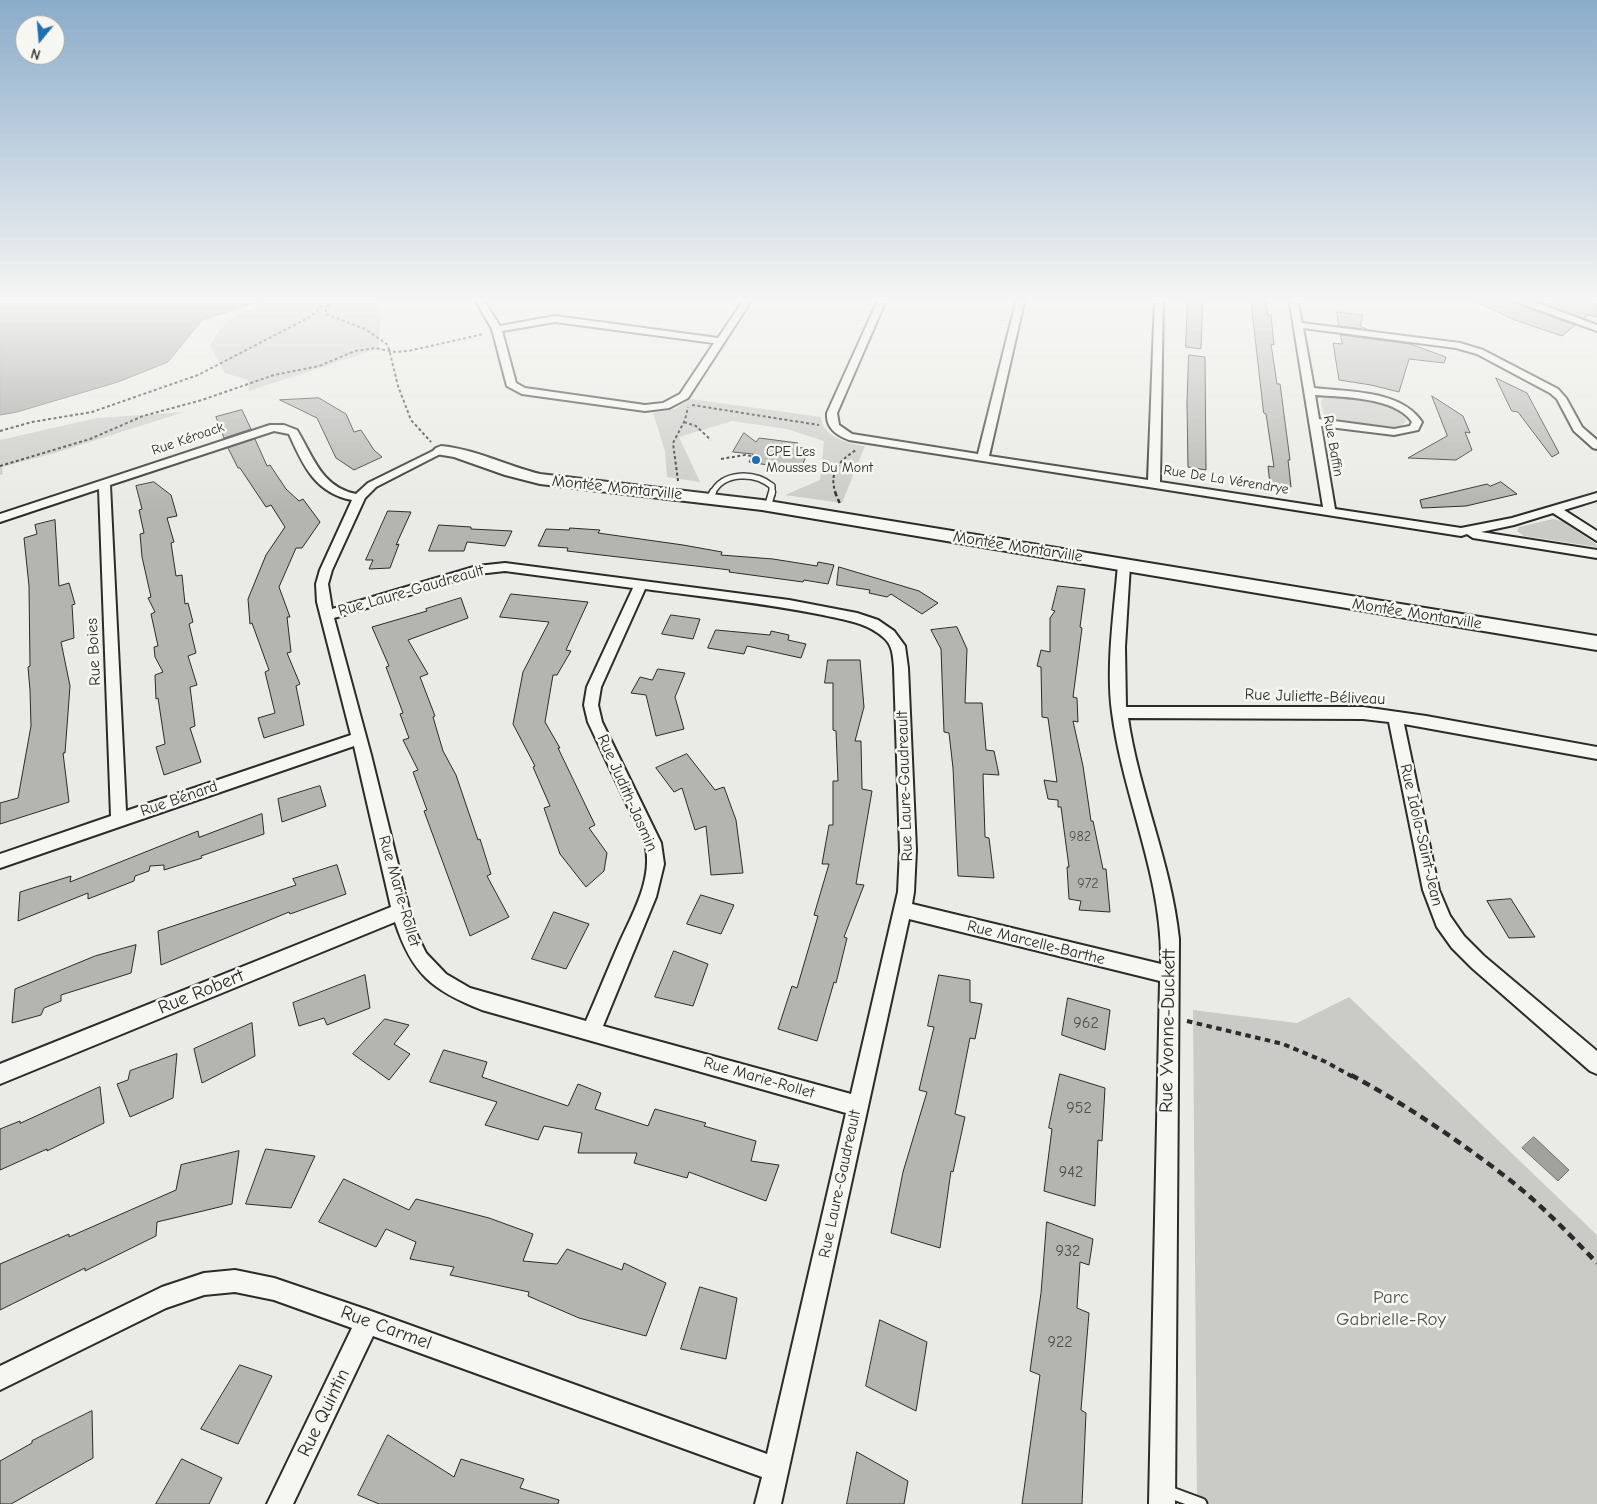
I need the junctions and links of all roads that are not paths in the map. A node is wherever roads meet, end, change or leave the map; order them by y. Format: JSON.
{"nodes":[{"id":1,"x":507,"y":368,"type":"edge"},
{"id":2,"x":703,"y":368,"type":"edge"},
{"id":3,"x":851,"y":368,"type":"edge"},
{"id":4,"x":1004,"y":368,"type":"edge"},
{"id":5,"x":1157,"y":368,"type":"edge"},
{"id":6,"x":1306,"y":368,"type":"edge"},
{"id":7,"x":1511,"y":368,"type":"edge"},
{"id":8,"x":1310,"y":391,"type":"junction"},
{"id":9,"x":1315,"y":422,"type":"junction"},
{"id":10,"x":1597,"y":446,"type":"edge"},
{"id":11,"x":441,"y":450,"type":"joint"},
{"id":12,"x":983,"y":458,"type":"junction"},
{"id":13,"x":104,"y":483,"type":"junction"},
{"id":14,"x":1154,"y":484,"type":"junction"},
{"id":15,"x":1597,"y":496,"type":"edge"},
{"id":16,"x":358,"y":498,"type":"junction"},
{"id":17,"x":710,"y":498,"type":"junction"},
{"id":18,"x":768,"y":506,"type":"junction"},
{"id":19,"x":1555,"y":509,"type":"junction"},
{"id":20,"x":1330,"y":511,"type":"junction"},
{"id":21,"x":0,"y":518,"type":"edge"},
{"id":22,"x":1460,"y":532,"type":"junction"},
{"id":23,"x":1597,"y":537,"type":"edge"},
{"id":24,"x":1597,"y":554,"type":"edge"},
{"id":25,"x":1124,"y":565,"type":"junction"},
{"id":26,"x":641,"y":584,"type":"junction"},
{"id":27,"x":326,"y":615,"type":"junction"},
{"id":28,"x":1597,"y":644,"type":"edge"},
{"id":29,"x":1120,"y":712,"type":"junction"},
{"id":30,"x":1396,"y":717,"type":"junction"},
{"id":31,"x":359,"y":738,"type":"junction"},
{"id":32,"x":1597,"y":753,"type":"edge"},
{"id":33,"x":119,"y":820,"type":"junction"},
{"id":34,"x":0,"y":861,"type":"edge"},
{"id":35,"x":903,"y":910,"type":"junction"},
{"id":36,"x":402,"y":911,"type":"junction"},
{"id":37,"x":1169,"y":975,"type":"junction"},
{"id":38,"x":591,"y":1031,"type":"junction"},
{"id":39,"x":1597,"y":1064,"type":"edge"},
{"id":40,"x":0,"y":1074,"type":"edge"},
{"id":41,"x":857,"y":1106,"type":"junction"},
{"id":42,"x":368,"y":1322,"type":"junction"},
{"id":43,"x":0,"y":1378,"type":"edge"},
{"id":44,"x":776,"y":1470,"type":"junction"},
{"id":45,"x":1162,"y":1497,"type":"edge"},
{"id":46,"x":280,"y":1504,"type":"edge"},
{"id":47,"x":768,"y":1504,"type":"edge"},
{"id":48,"x":1201,"y":1504,"type":"edge"}],
"edges":[{"from":1,"to":2,"type":"street"},
{"from":3,"to":12,"type":"street","name":"Rue De La Vérendrye"},
{"from":4,"to":12,"type":"street"},
{"from":5,"to":14,"type":"street"},
{"from":6,"to":8,"type":"street","name":"Rue Baffin"},
{"from":7,"to":10,"type":"street"},
{"from":8,"to":9,"type":"street","name":"Rue Baffin"},
{"from":8,"to":9,"type":"street"},
{"from":9,"to":20,"type":"street","name":"Rue Baffin"},
{"from":11,"to":16,"type":"street","name":"Rue Marie-Rollet"},
{"from":11,"to":17,"type":"street","name":"Montée Montarville"},
{"from":12,"to":14,"type":"street","name":"Rue De La Vérendrye"},
{"from":13,"to":16,"type":"street","name":"Rue Kéroack"},
{"from":13,"to":21,"type":"street","name":"Rue Kéroack"},
{"from":13,"to":33,"type":"street","name":"Rue Boies"},
{"from":14,"to":20,"type":"street","name":"Rue De La Vérendrye"},
{"from":15,"to":19,"type":"street","name":"Rue De La Vérendrye"},
{"from":16,"to":27,"type":"street","name":"Rue Marie-Rollet"},
{"from":17,"to":18,"type":"street","name":"Montée Montarville"},
{"from":17,"to":18,"type":"lane"},
{"from":18,"to":25,"type":"street","name":"Montée Montarville"},
{"from":19,"to":22,"type":"street","name":"Rue De La Vérendrye"},
{"from":19,"to":23,"type":"street"},
{"from":20,"to":22,"type":"street","name":"Rue De La Vérendrye"},
{"from":22,"to":24,"type":"street"},
{"from":25,"to":28,"type":"street","name":"Montée Montarville"},
{"from":25,"to":29,"type":"street","name":"Rue Yvonne-Duckett"},
{"from":26,"to":27,"type":"street","name":"Rue Laure-Gaudreault"},
{"from":26,"to":35,"type":"street","name":"Rue Laure-Gaudreault"},
{"from":26,"to":38,"type":"street","name":"Rue Judith-Jasmin"},
{"from":27,"to":31,"type":"street","name":"Rue Marie-Rollet"},
{"from":29,"to":30,"type":"street","name":"Rue Juliette-Béliveau"},
{"from":29,"to":37,"type":"street","name":"Rue Yvonne-Duckett"},
{"from":30,"to":32,"type":"street","name":"Rue Juliette-Béliveau"},
{"from":30,"to":39,"type":"street","name":"Rue Idola-Saint-Jean"},
{"from":31,"to":33,"type":"street","name":"Rue Bénard"},
{"from":31,"to":36,"type":"street","name":"Rue Marie-Rollet"},
{"from":33,"to":34,"type":"street","name":"Rue Bénard"},
{"from":35,"to":37,"type":"street","name":"Rue Marcelle-Barthe"},
{"from":35,"to":41,"type":"street","name":"Rue Laure-Gaudreault"},
{"from":36,"to":38,"type":"street","name":"Rue Marie-Rollet"},
{"from":36,"to":40,"type":"street","name":"Rue Robert"},
{"from":37,"to":45,"type":"street","name":"Rue Yvonne-Duckett"},
{"from":38,"to":41,"type":"street","name":"Rue Marie-Rollet"},
{"from":41,"to":44,"type":"street","name":"Rue Laure-Gaudreault"},
{"from":42,"to":43,"type":"street","name":"Rue Carmel"},
{"from":42,"to":44,"type":"street","name":"Rue Carmel"},
{"from":42,"to":46,"type":"street","name":"Rue Quintin"},
{"from":44,"to":47,"type":"street","name":"Rue Laure-Gaudreault"},
{"from":45,"to":48,"type":"lane"}]}
